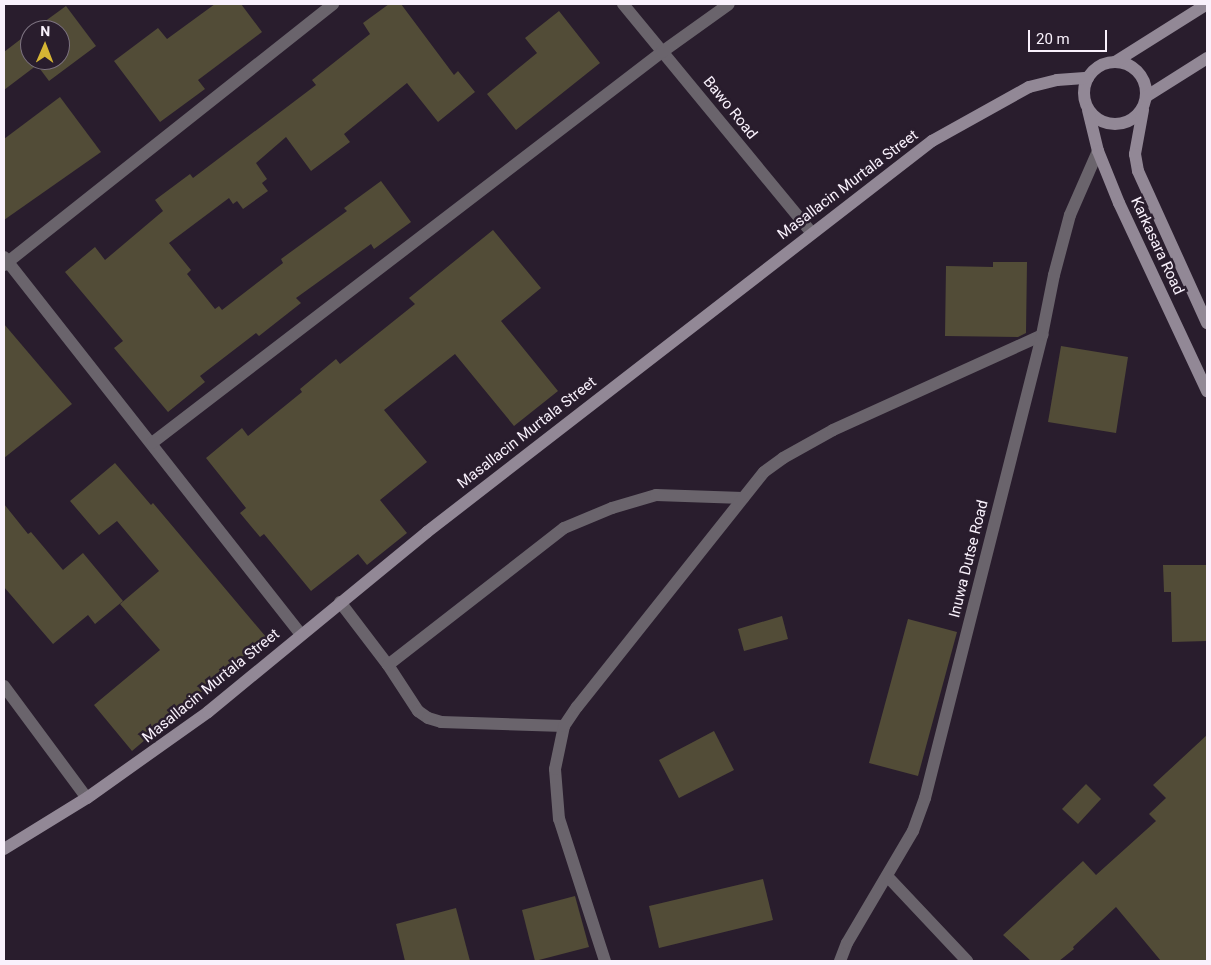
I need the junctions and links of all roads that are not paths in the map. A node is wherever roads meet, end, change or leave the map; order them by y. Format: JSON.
{"nodes":[{"id":1,"x":333,"y":4,"type":"edge"},
{"id":2,"x":623,"y":4,"type":"edge"},
{"id":3,"x":729,"y":4,"type":"edge"},
{"id":4,"x":1207,"y":4,"type":"edge"},
{"id":5,"x":662,"y":52,"type":"junction"},
{"id":6,"x":1207,"y":58,"type":"edge"},
{"id":7,"x":1115,"y":62,"type":"junction"},
{"id":8,"x":1088,"y":78,"type":"junction"},
{"id":9,"x":1147,"y":96,"type":"junction"},
{"id":10,"x":1088,"y":110,"type":"junction"},
{"id":11,"x":1142,"y":110,"type":"junction"},
{"id":12,"x":1098,"y":151,"type":"junction"},
{"id":13,"x":812,"y":233,"type":"junction"},
{"id":14,"x":5,"y":261,"type":"edge"},
{"id":15,"x":1207,"y":323,"type":"edge"},
{"id":16,"x":1042,"y":335,"type":"junction"},
{"id":17,"x":1207,"y":391,"type":"edge"},
{"id":18,"x":152,"y":442,"type":"junction"},
{"id":19,"x":743,"y":498,"type":"junction"},
{"id":20,"x":340,"y":602,"type":"junction"},
{"id":21,"x":301,"y":634,"type":"junction"},
{"id":22,"x":388,"y":665,"type":"junction"},
{"id":23,"x":4,"y":686,"type":"edge"},
{"id":24,"x":564,"y":726,"type":"junction"},
{"id":25,"x":87,"y":798,"type":"junction"},
{"id":26,"x":4,"y":849,"type":"edge"},
{"id":27,"x":886,"y":876,"type":"junction"},
{"id":28,"x":605,"y":961,"type":"edge"},
{"id":29,"x":840,"y":961,"type":"edge"},
{"id":30,"x":967,"y":961,"type":"edge"}],
"edges":[{"from":1,"to":14,"type":"street"},
{"from":2,"to":5,"type":"street","name":"Bawo Road"},
{"from":3,"to":5,"type":"street"},
{"from":4,"to":7,"type":"street"},
{"from":5,"to":13,"type":"street","name":"Bawo Road"},
{"from":5,"to":18,"type":"street"},
{"from":6,"to":9,"type":"street"},
{"from":7,"to":8,"type":"street"},
{"from":7,"to":9,"type":"street"},
{"from":8,"to":10,"type":"street"},
{"from":8,"to":13,"type":"street","name":"Masallacin Murtala Street"},
{"from":9,"to":11,"type":"street"},
{"from":10,"to":11,"type":"street"},
{"from":10,"to":12,"type":"street","name":"Karkasara Road"},
{"from":11,"to":15,"type":"street","name":"Karkasara Road"},
{"from":12,"to":16,"type":"street","name":"Inuwa Dutse Road"},
{"from":12,"to":17,"type":"street","name":"Karkasara Road"},
{"from":13,"to":20,"type":"street","name":"Masallacin Murtala Street"},
{"from":14,"to":18,"type":"street"},
{"from":16,"to":19,"type":"street"},
{"from":16,"to":27,"type":"street","name":"Inuwa Dutse Road"},
{"from":18,"to":21,"type":"street"},
{"from":19,"to":22,"type":"street"},
{"from":19,"to":24,"type":"street"},
{"from":20,"to":21,"type":"street","name":"Masallacin Murtala Street"},
{"from":20,"to":22,"type":"street"},
{"from":21,"to":25,"type":"street","name":"Masallacin Murtala Street"},
{"from":22,"to":24,"type":"street"},
{"from":23,"to":25,"type":"street"},
{"from":24,"to":28,"type":"street"},
{"from":25,"to":26,"type":"street","name":"Masallacin Murtala Street"},
{"from":27,"to":29,"type":"street","name":"Inuwa Dutse Road"},
{"from":27,"to":30,"type":"street"}]}
